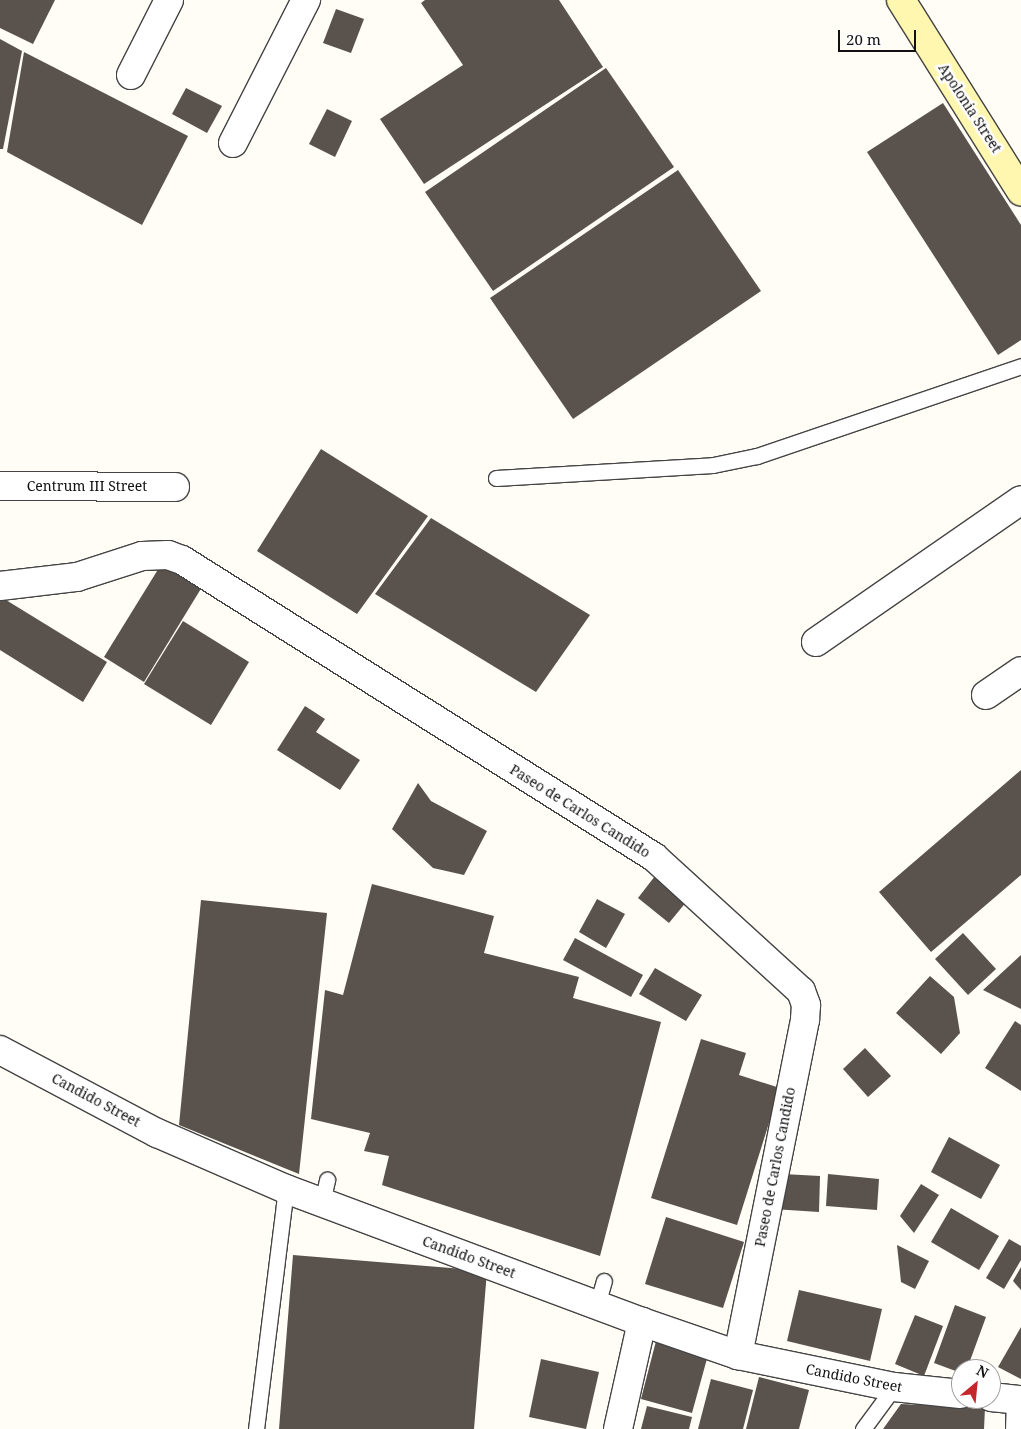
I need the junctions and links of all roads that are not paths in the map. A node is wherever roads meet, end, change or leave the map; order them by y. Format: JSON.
{"nodes":[{"id":1,"x":169,"y":0,"type":"edge"},
{"id":2,"x":306,"y":0,"type":"edge"},
{"id":3,"x":901,"y":0,"type":"edge"},
{"id":4,"x":132,"y":75,"type":"dead end"},
{"id":5,"x":233,"y":144,"type":"dead end"},
{"id":6,"x":1020,"y":188,"type":"edge"},
{"id":7,"x":1021,"y":366,"type":"edge"},
{"id":8,"x":496,"y":478,"type":"dead end"},
{"id":9,"x":0,"y":486,"type":"edge"},
{"id":10,"x":174,"y":487,"type":"dead end"},
{"id":11,"x":1021,"y":500,"type":"edge"},
{"id":12,"x":0,"y":586,"type":"edge"},
{"id":13,"x":816,"y":642,"type":"dead end"},
{"id":14,"x":1021,"y":671,"type":"edge"},
{"id":15,"x":986,"y":695,"type":"dead end"},
{"id":16,"x":0,"y":1050,"type":"edge"},
{"id":17,"x":286,"y":1189,"type":"junction"},
{"id":18,"x":642,"y":1322,"type":"junction"},
{"id":19,"x":738,"y":1355,"type":"junction"},
{"id":20,"x":894,"y":1387,"type":"junction"},
{"id":21,"x":951,"y":1393,"type":"edge"},
{"id":22,"x":1009,"y":1399,"type":"edge"},
{"id":23,"x":256,"y":1429,"type":"edge"},
{"id":24,"x":618,"y":1429,"type":"edge"},
{"id":25,"x":863,"y":1429,"type":"edge"},
{"id":26,"x":1013,"y":1429,"type":"edge"}],
"edges":[{"from":1,"to":4,"type":"street"},
{"from":2,"to":5,"type":"street"},
{"from":3,"to":6,"type":"main road","name":"Apolonia Street"},
{"from":7,"to":8,"type":"lane"},
{"from":9,"to":10,"type":"street","name":"Centrum III Street"},
{"from":11,"to":13,"type":"street"},
{"from":12,"to":19,"type":"street","name":"Paseo de Carlos Candido"},
{"from":14,"to":15,"type":"street"},
{"from":16,"to":17,"type":"street","name":"Candido Street"},
{"from":17,"to":18,"type":"street","name":"Candido Street"},
{"from":17,"to":23,"type":"lane"},
{"from":18,"to":19,"type":"street","name":"Candido Street"},
{"from":18,"to":24,"type":"street"},
{"from":19,"to":20,"type":"street","name":"Candido Street"},
{"from":20,"to":21,"type":"street","name":"Candido Street"},
{"from":20,"to":25,"type":"lane"},
{"from":22,"to":26,"type":"lane"}]}
